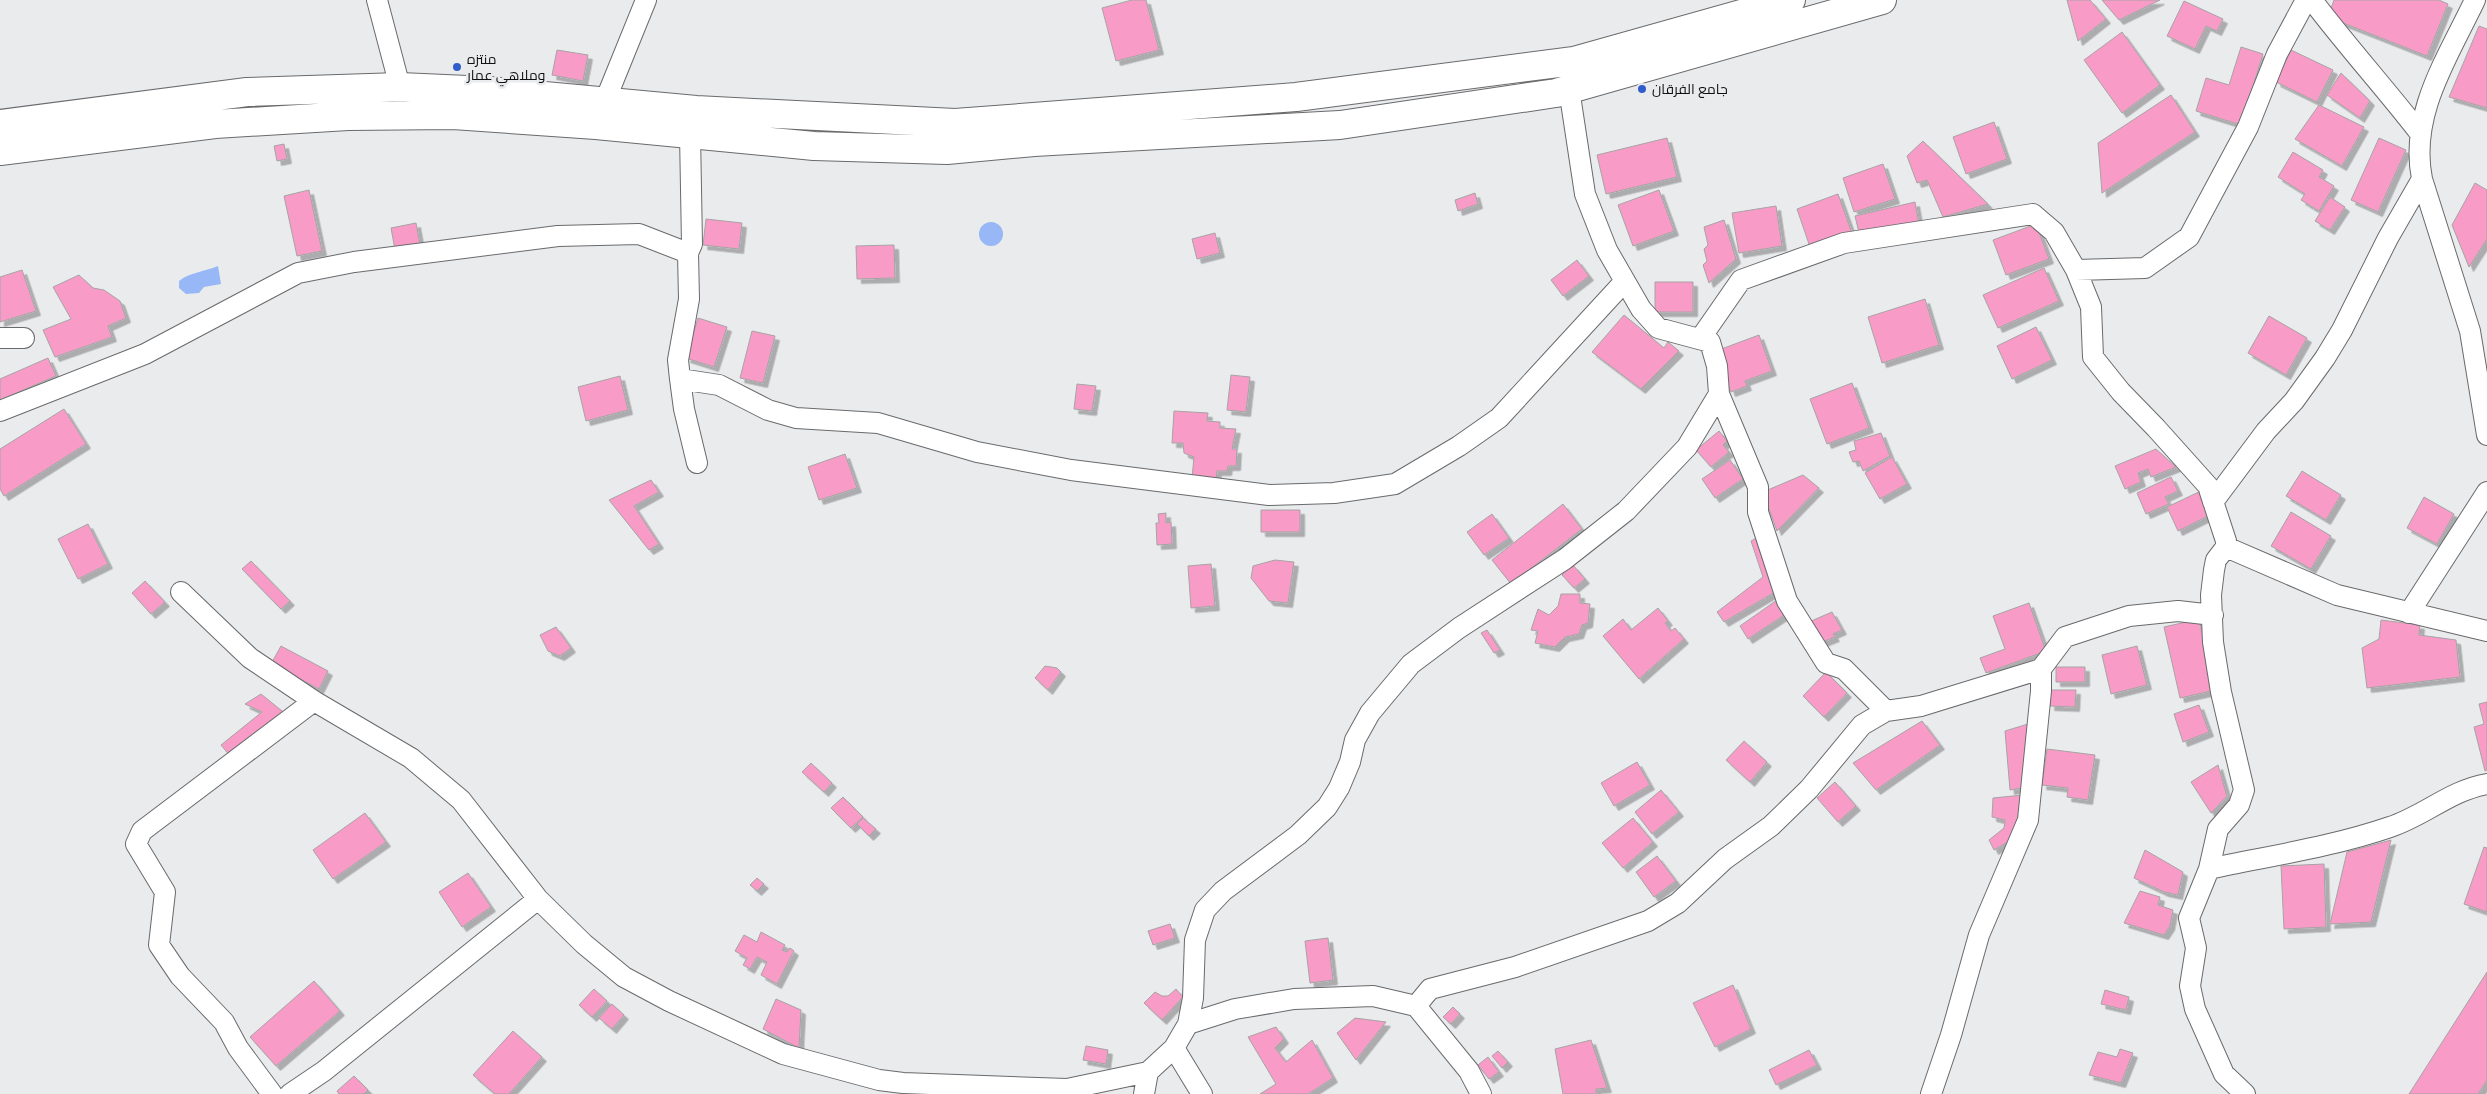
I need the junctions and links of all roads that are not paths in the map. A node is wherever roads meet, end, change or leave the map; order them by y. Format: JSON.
{"nodes":[{"id":1,"x":377,"y":0,"type":"edge"},
{"id":2,"x":646,"y":0,"type":"edge"},
{"id":3,"x":1791,"y":0,"type":"edge"},
{"id":4,"x":1882,"y":0,"type":"edge"},
{"id":5,"x":2306,"y":0,"type":"edge"},
{"id":6,"x":2312,"y":0,"type":"edge"},
{"id":7,"x":2475,"y":0,"type":"edge"},
{"id":8,"x":400,"y":87,"type":"junction"},
{"id":9,"x":1569,"y":89,"type":"junction"},
{"id":10,"x":605,"y":101,"type":"junction"},
{"id":11,"x":0,"y":124,"type":"edge"},
{"id":12,"x":2419,"y":132,"type":"junction"},
{"id":13,"x":690,"y":134,"type":"junction"},
{"id":14,"x":0,"y":151,"type":"edge"},
{"id":15,"x":2422,"y":179,"type":"junction"},
{"id":16,"x":688,"y":253,"type":"junction"},
{"id":17,"x":2076,"y":270,"type":"junction"},
{"id":18,"x":1625,"y":281,"type":"junction"},
{"id":19,"x":0,"y":338,"type":"edge"},
{"id":20,"x":24,"y":338,"type":"dead end"},
{"id":21,"x":1700,"y":339,"type":"junction"},
{"id":22,"x":680,"y":379,"type":"junction"},
{"id":23,"x":1719,"y":394,"type":"junction"},
{"id":24,"x":0,"y":411,"type":"edge"},
{"id":25,"x":2487,"y":435,"type":"edge"},
{"id":26,"x":697,"y":463,"type":"dead end"},
{"id":27,"x":2487,"y":492,"type":"edge"},
{"id":28,"x":2213,"y":502,"type":"junction"},
{"id":29,"x":2226,"y":547,"type":"junction"},
{"id":30,"x":181,"y":592,"type":"dead end"},
{"id":31,"x":2409,"y":613,"type":"junction"},
{"id":32,"x":2213,"y":615,"type":"junction"},
{"id":33,"x":2487,"y":631,"type":"edge"},
{"id":34,"x":2040,"y":669,"type":"junction"},
{"id":35,"x":314,"y":701,"type":"junction"},
{"id":36,"x":1886,"y":711,"type":"junction"},
{"id":37,"x":2487,"y":784,"type":"edge"},
{"id":38,"x":2209,"y":869,"type":"junction"},
{"id":39,"x":538,"y":899,"type":"junction"},
{"id":40,"x":1416,"y":1006,"type":"junction"},
{"id":41,"x":1188,"y":1024,"type":"junction"},
{"id":42,"x":1174,"y":1048,"type":"junction"},
{"id":43,"x":1148,"y":1072,"type":"junction"},
{"id":44,"x":272,"y":1094,"type":"edge"},
{"id":45,"x":290,"y":1094,"type":"edge"},
{"id":46,"x":1144,"y":1094,"type":"edge"},
{"id":47,"x":1202,"y":1094,"type":"edge"},
{"id":48,"x":1481,"y":1094,"type":"edge"},
{"id":49,"x":1930,"y":1094,"type":"edge"},
{"id":50,"x":2245,"y":1094,"type":"edge"}],
"edges":[{"from":1,"to":8,"type":"street"},
{"from":2,"to":10,"type":"street"},
{"from":3,"to":10,"type":"main road"},
{"from":4,"to":9,"type":"main road"},
{"from":5,"to":17,"type":"street"},
{"from":6,"to":12,"type":"street"},
{"from":7,"to":12,"type":"street"},
{"from":8,"to":10,"type":"main road"},
{"from":8,"to":11,"type":"main road"},
{"from":9,"to":13,"type":"main road"},
{"from":9,"to":18,"type":"street"},
{"from":12,"to":15,"type":"street"},
{"from":13,"to":14,"type":"main road"},
{"from":13,"to":16,"type":"street"},
{"from":15,"to":25,"type":"street"},
{"from":15,"to":28,"type":"street"},
{"from":16,"to":22,"type":"street"},
{"from":16,"to":24,"type":"street"},
{"from":17,"to":21,"type":"street"},
{"from":17,"to":28,"type":"street"},
{"from":18,"to":21,"type":"street"},
{"from":18,"to":22,"type":"street"},
{"from":19,"to":20,"type":"street"},
{"from":21,"to":23,"type":"street"},
{"from":22,"to":26,"type":"street"},
{"from":23,"to":36,"type":"street"},
{"from":23,"to":41,"type":"street"},
{"from":27,"to":31,"type":"street"},
{"from":28,"to":29,"type":"street"},
{"from":29,"to":31,"type":"street"},
{"from":29,"to":32,"type":"street"},
{"from":30,"to":35,"type":"street"},
{"from":31,"to":33,"type":"street"},
{"from":32,"to":34,"type":"street"},
{"from":32,"to":38,"type":"street"},
{"from":34,"to":36,"type":"street"},
{"from":34,"to":49,"type":"street"},
{"from":35,"to":39,"type":"street"},
{"from":35,"to":44,"type":"street"},
{"from":36,"to":40,"type":"street"},
{"from":37,"to":38,"type":"street"},
{"from":38,"to":50,"type":"street"},
{"from":39,"to":43,"type":"street"},
{"from":39,"to":45,"type":"street"},
{"from":40,"to":41,"type":"street"},
{"from":40,"to":48,"type":"street"},
{"from":41,"to":42,"type":"street"},
{"from":42,"to":43,"type":"street"},
{"from":42,"to":47,"type":"street"},
{"from":43,"to":46,"type":"street"}]}
